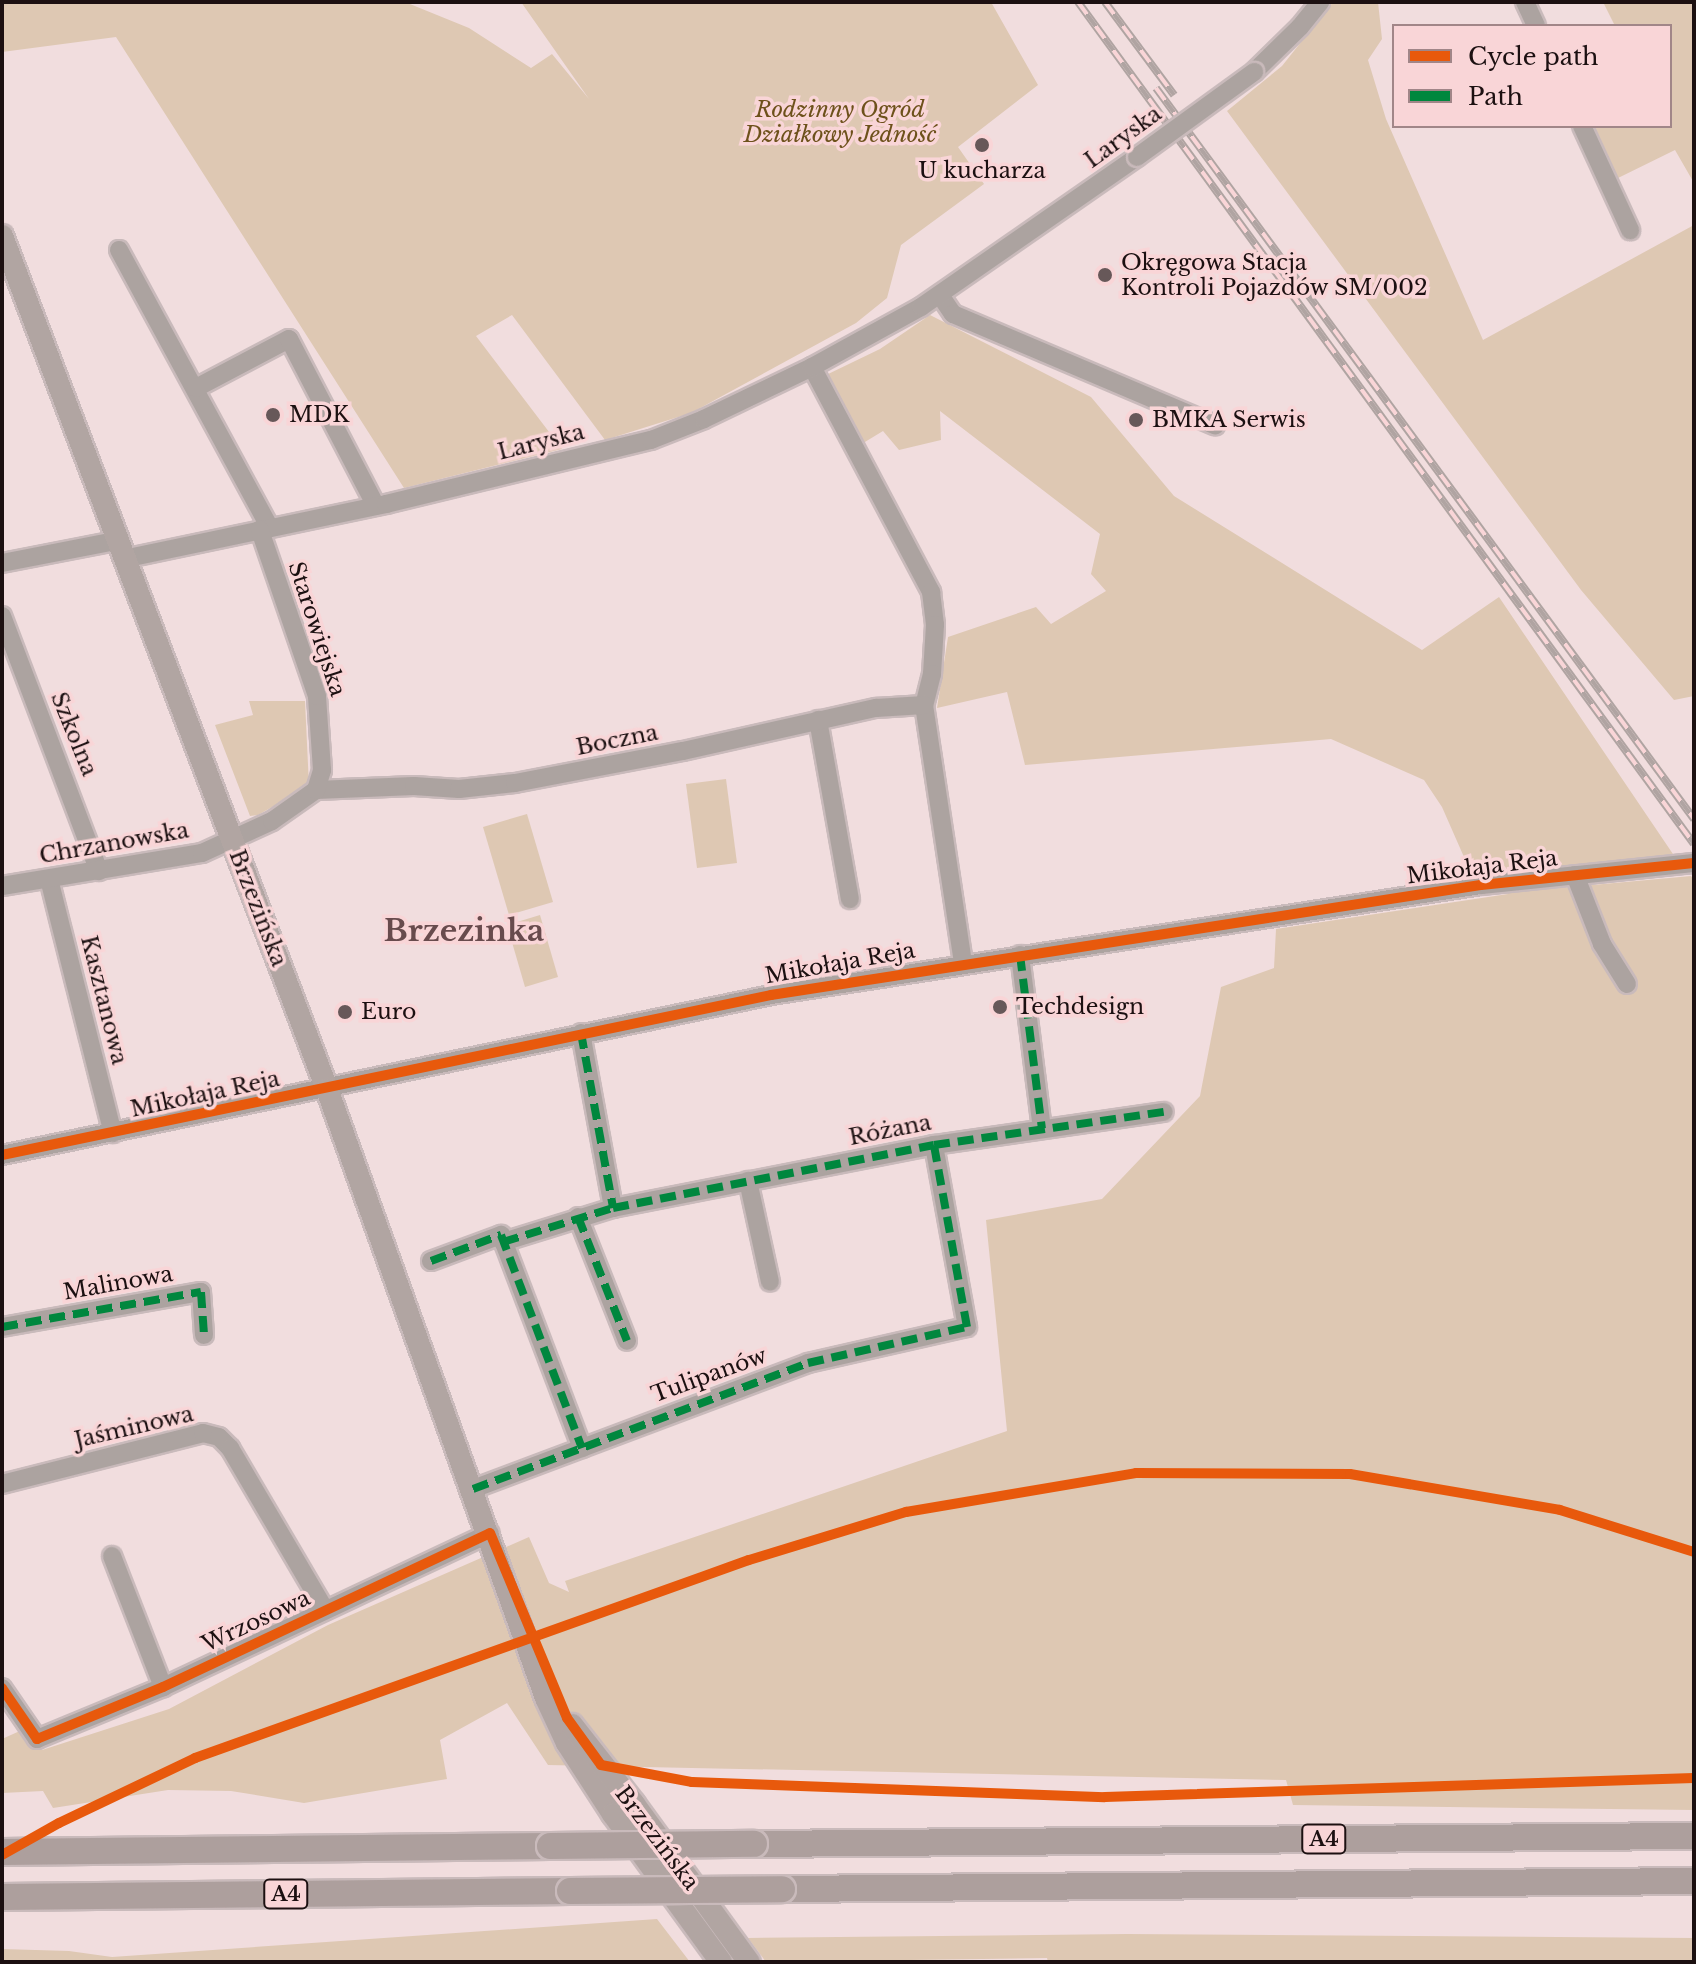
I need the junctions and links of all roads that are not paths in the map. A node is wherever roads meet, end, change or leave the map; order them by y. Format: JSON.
{"nodes":[{"id":1,"x":1320,"y":2,"type":"edge"},
{"id":2,"x":1525,"y":2,"type":"edge"},
{"id":3,"x":1535,"y":24,"type":"edge"},
{"id":4,"x":1583,"y":128,"type":"edge"},
{"id":5,"x":1630,"y":230,"type":"dead end"},
{"id":6,"x":2,"y":236,"type":"edge"},
{"id":7,"x":119,"y":250,"type":"dead end"},
{"id":8,"x":940,"y":295,"type":"junction"},
{"id":9,"x":812,"y":367,"type":"junction"},
{"id":10,"x":196,"y":388,"type":"junction"},
{"id":11,"x":1215,"y":425,"type":"dead end"},
{"id":12,"x":376,"y":506,"type":"junction"},
{"id":13,"x":265,"y":529,"type":"junction"},
{"id":14,"x":124,"y":549,"type":"junction"},
{"id":15,"x":2,"y":563,"type":"edge"},
{"id":16,"x":2,"y":616,"type":"edge"},
{"id":17,"x":924,"y":705,"type":"junction"},
{"id":18,"x":818,"y":720,"type":"junction"},
{"id":19,"x":316,"y":790,"type":"junction"},
{"id":20,"x":233,"y":841,"type":"junction"},
{"id":21,"x":1694,"y":863,"type":"edge"},
{"id":22,"x":99,"y":871,"type":"junction"},
{"id":23,"x":1566,"y":876,"type":"junction"},
{"id":24,"x":49,"y":879,"type":"junction"},
{"id":25,"x":2,"y":886,"type":"edge"},
{"id":26,"x":850,"y":899,"type":"dead end"},
{"id":27,"x":1020,"y":955,"type":"junction"},
{"id":28,"x":963,"y":963,"type":"junction"},
{"id":29,"x":1627,"y":984,"type":"dead end"},
{"id":30,"x":581,"y":1033,"type":"junction"},
{"id":31,"x":327,"y":1089,"type":"junction"},
{"id":32,"x":1164,"y":1112,"type":"dead end"},
{"id":33,"x":1042,"y":1129,"type":"junction"},
{"id":34,"x":113,"y":1133,"type":"junction"},
{"id":35,"x":934,"y":1145,"type":"junction"},
{"id":36,"x":2,"y":1155,"type":"edge"},
{"id":37,"x":748,"y":1181,"type":"junction"},
{"id":38,"x":613,"y":1208,"type":"junction"},
{"id":39,"x":578,"y":1217,"type":"junction"},
{"id":40,"x":502,"y":1239,"type":"junction"},
{"id":41,"x":431,"y":1261,"type":"dead end"},
{"id":42,"x":770,"y":1282,"type":"dead end"},
{"id":43,"x":2,"y":1327,"type":"edge"},
{"id":44,"x":204,"y":1335,"type":"dead end"},
{"id":45,"x":627,"y":1341,"type":"dead end"},
{"id":46,"x":582,"y":1448,"type":"junction"},
{"id":47,"x":2,"y":1484,"type":"edge"},
{"id":48,"x":473,"y":1489,"type":"junction"},
{"id":49,"x":490,"y":1533,"type":"junction"},
{"id":50,"x":112,"y":1556,"type":"dead end"},
{"id":51,"x":325,"y":1610,"type":"junction"},
{"id":52,"x":542,"y":1672,"type":"junction"},
{"id":53,"x":163,"y":1687,"type":"junction"},
{"id":54,"x":2,"y":1688,"type":"edge"},
{"id":55,"x":1694,"y":1836,"type":"edge"},
{"id":56,"x":2,"y":1852,"type":"edge"},
{"id":57,"x":1694,"y":1881,"type":"edge"},
{"id":58,"x":2,"y":1897,"type":"edge"},
{"id":59,"x":721,"y":1962,"type":"edge"},
{"id":60,"x":749,"y":1962,"type":"edge"}],
"edges":[{"from":1,"to":8,"type":"street","name":"Laryska","bridge":true},
{"from":2,"to":3,"type":"street"},
{"from":4,"to":5,"type":"street"},
{"from":6,"to":14,"type":"main road","name":"Brzezińska"},
{"from":7,"to":10,"type":"street"},
{"from":8,"to":9,"type":"street","name":"Laryska"},
{"from":8,"to":11,"type":"street"},
{"from":9,"to":12,"type":"street","name":"Laryska"},
{"from":9,"to":17,"type":"street"},
{"from":10,"to":12,"type":"street"},
{"from":10,"to":13,"type":"street"},
{"from":12,"to":13,"type":"street","name":"Laryska"},
{"from":13,"to":14,"type":"street","name":"Laryska"},
{"from":13,"to":19,"type":"street","name":"Starowiejska"},
{"from":14,"to":15,"type":"street","name":"Laryska"},
{"from":14,"to":20,"type":"main road","name":"Brzezińska"},
{"from":16,"to":22,"type":"street","name":"Szkolna"},
{"from":17,"to":18,"type":"street","name":"Boczna"},
{"from":17,"to":28,"type":"street"},
{"from":18,"to":19,"type":"street","name":"Boczna"},
{"from":18,"to":26,"type":"street"},
{"from":19,"to":20,"type":"street"},
{"from":20,"to":22,"type":"street","name":"Chrzanowska"},
{"from":20,"to":31,"type":"main road","name":"Brzezińska"},
{"from":21,"to":23,"type":"street","name":"Mikołaja Reja"},
{"from":22,"to":24,"type":"street","name":"Chrzanowska"},
{"from":23,"to":27,"type":"street","name":"Mikołaja Reja"},
{"from":23,"to":29,"type":"street"},
{"from":24,"to":25,"type":"street","name":"Chrzanowska"},
{"from":24,"to":34,"type":"street","name":"Kasztanowa"},
{"from":27,"to":28,"type":"street","name":"Mikołaja Reja"},
{"from":27,"to":33,"type":"street"},
{"from":28,"to":30,"type":"street","name":"Mikołaja Reja"},
{"from":30,"to":31,"type":"street","name":"Mikołaja Reja"},
{"from":30,"to":38,"type":"street"},
{"from":31,"to":34,"type":"street","name":"Mikołaja Reja"},
{"from":31,"to":48,"type":"main road","name":"Brzezińska"},
{"from":32,"to":33,"type":"street","name":"Różana"},
{"from":33,"to":35,"type":"street","name":"Różana"},
{"from":34,"to":36,"type":"street","name":"Mikołaja Reja"},
{"from":35,"to":37,"type":"street","name":"Różana"},
{"from":35,"to":46,"type":"street","name":"Tulipanów"},
{"from":37,"to":38,"type":"street","name":"Różana"},
{"from":37,"to":42,"type":"street"},
{"from":38,"to":39,"type":"street","name":"Różana"},
{"from":39,"to":40,"type":"street","name":"Różana"},
{"from":39,"to":45,"type":"street"},
{"from":40,"to":41,"type":"street","name":"Różana"},
{"from":40,"to":46,"type":"street"},
{"from":43,"to":44,"type":"street","name":"Malinowa"},
{"from":46,"to":48,"type":"street","name":"Tulipanów"},
{"from":47,"to":51,"type":"street","name":"Jaśminowa"},
{"from":48,"to":49,"type":"main road","name":"Brzezińska"},
{"from":49,"to":51,"type":"street","name":"Wrzosowa"},
{"from":49,"to":52,"type":"main road","name":"Brzezińska"},
{"from":50,"to":53,"type":"street"},
{"from":51,"to":53,"type":"street","name":"Wrzosowa"},
{"from":52,"to":59,"type":"main road","name":"Brzezińska"},
{"from":52,"to":60,"type":"main road","name":"Brzezińska"},
{"from":53,"to":54,"type":"street","name":"Wrzosowa"},
{"from":55,"to":56,"type":"highway","number":"A4","bridge":true},
{"from":57,"to":58,"type":"highway","number":"A4","bridge":true}]}
